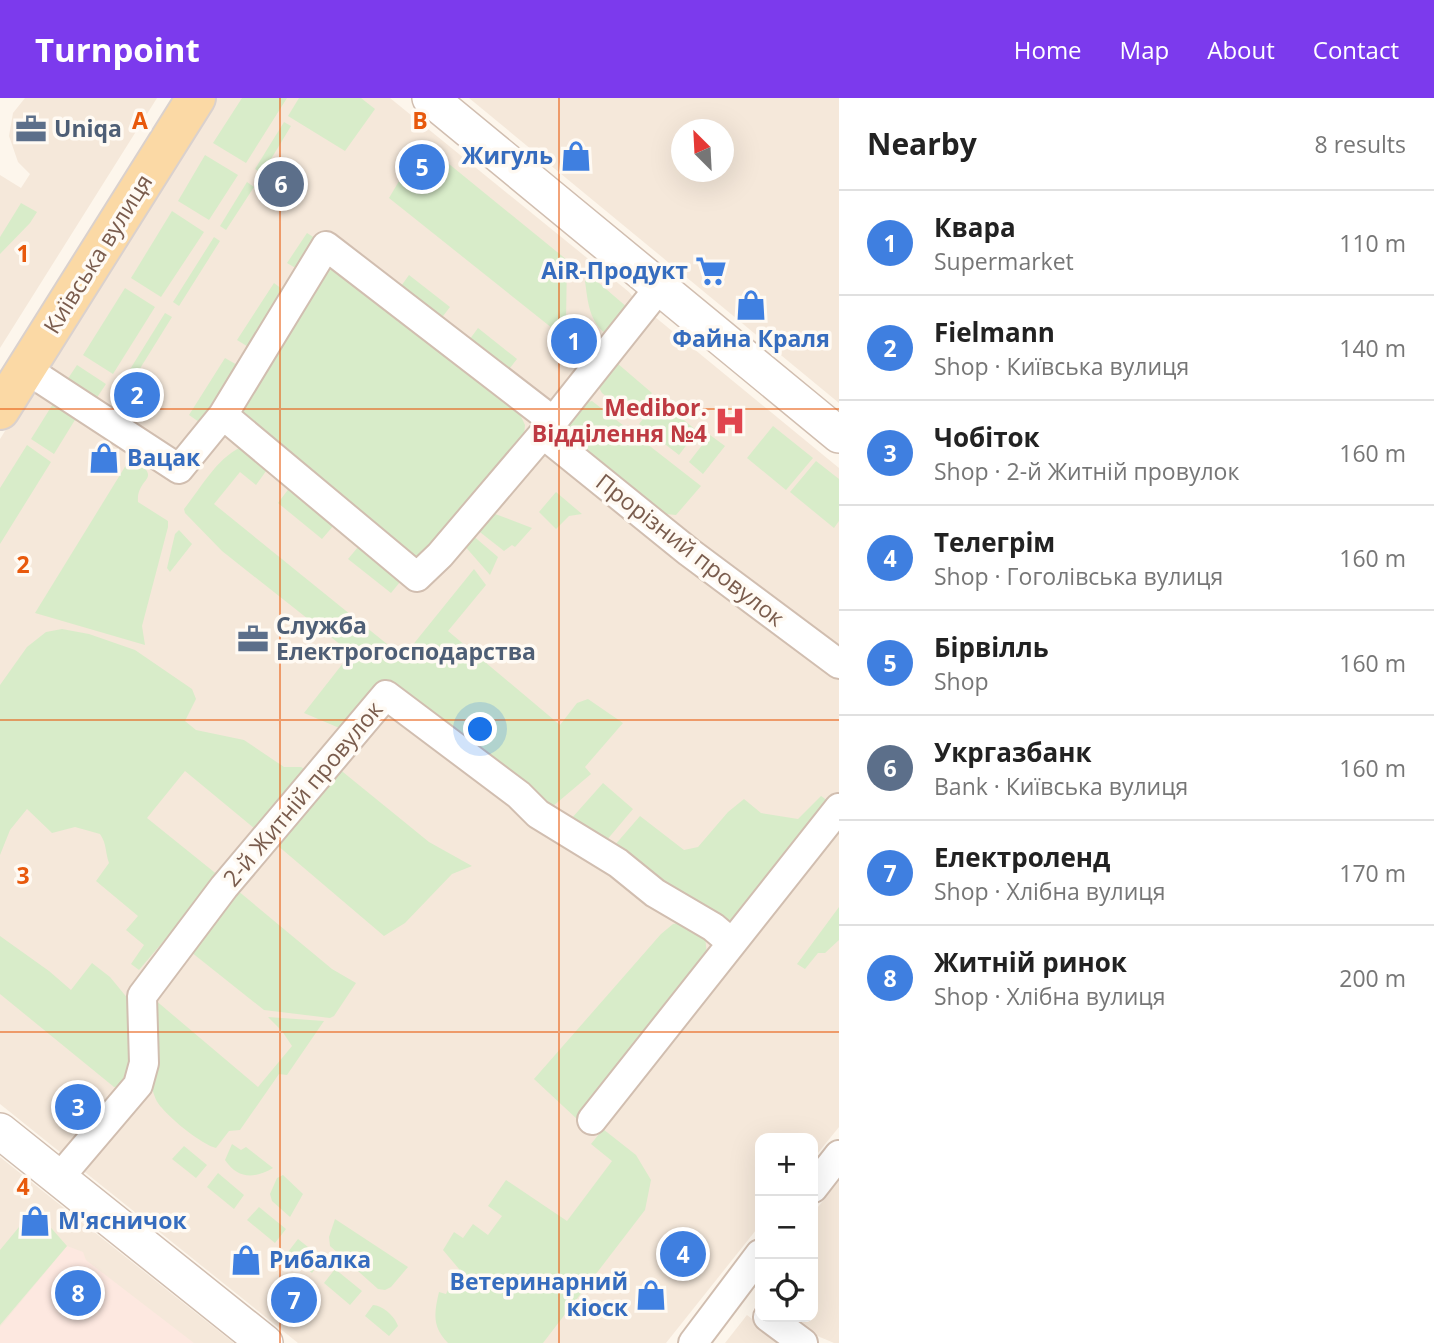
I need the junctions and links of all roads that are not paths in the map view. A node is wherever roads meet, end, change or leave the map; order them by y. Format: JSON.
{"nodes":[{"id":1,"x":176,"y":98,"type":"edge"},
{"id":2,"x":197,"y":98,"type":"edge"},
{"id":3,"x":430,"y":98,"type":"edge"},
{"id":4,"x":659,"y":288,"type":"junction"},
{"id":5,"x":13,"y":374,"type":"edge"},
{"id":6,"x":0,"y":410,"type":"edge"},
{"id":7,"x":223,"y":415,"type":"junction"},
{"id":8,"x":548,"y":427,"type":"junction"},
{"id":9,"x":839,"y":435,"type":"edge"},
{"id":10,"x":839,"y":664,"type":"edge"},
{"id":11,"x":839,"y":808,"type":"edge"},
{"id":12,"x":732,"y":943,"type":"junction"},
{"id":13,"x":592,"y":1120,"type":"dead end"},
{"id":14,"x":0,"y":1131,"type":"edge"},
{"id":15,"x":839,"y":1154,"type":"edge"},
{"id":16,"x":59,"y":1178,"type":"junction"},
{"id":17,"x":818,"y":1181,"type":"edge"},
{"id":18,"x":756,"y":1259,"type":"edge"},
{"id":19,"x":734,"y":1291,"type":"junction"},
{"id":20,"x":755,"y":1306,"type":"edge"},
{"id":21,"x":775,"y":1322,"type":"edge"},
{"id":22,"x":265,"y":1343,"type":"edge"},
{"id":23,"x":693,"y":1343,"type":"edge"},
{"id":24,"x":803,"y":1343,"type":"edge"}],
"edges":[{"from":1,"to":5,"type":"main road","name":"Київська вулиця"},
{"from":2,"to":5,"type":"main road","name":"Київська вулиця"},
{"from":3,"to":4,"type":"street"},
{"from":4,"to":8,"type":"street"},
{"from":4,"to":9,"type":"street"},
{"from":5,"to":6,"type":"main road","name":"Київська вулиця"},
{"from":5,"to":7,"type":"street"},
{"from":7,"to":8,"type":"street"},
{"from":7,"to":8,"type":"street","name":"Прорізний провулок"},
{"from":8,"to":10,"type":"street","name":"Прорізний провулок"},
{"from":11,"to":12,"type":"street"},
{"from":12,"to":13,"type":"street"},
{"from":12,"to":16,"type":"street","name":"2-й Житній провулок"},
{"from":14,"to":16,"type":"street"},
{"from":15,"to":17,"type":"street"},
{"from":16,"to":22,"type":"street"},
{"from":18,"to":19,"type":"street"},
{"from":19,"to":20,"type":"street"},
{"from":19,"to":23,"type":"street"},
{"from":21,"to":24,"type":"street"}]}
